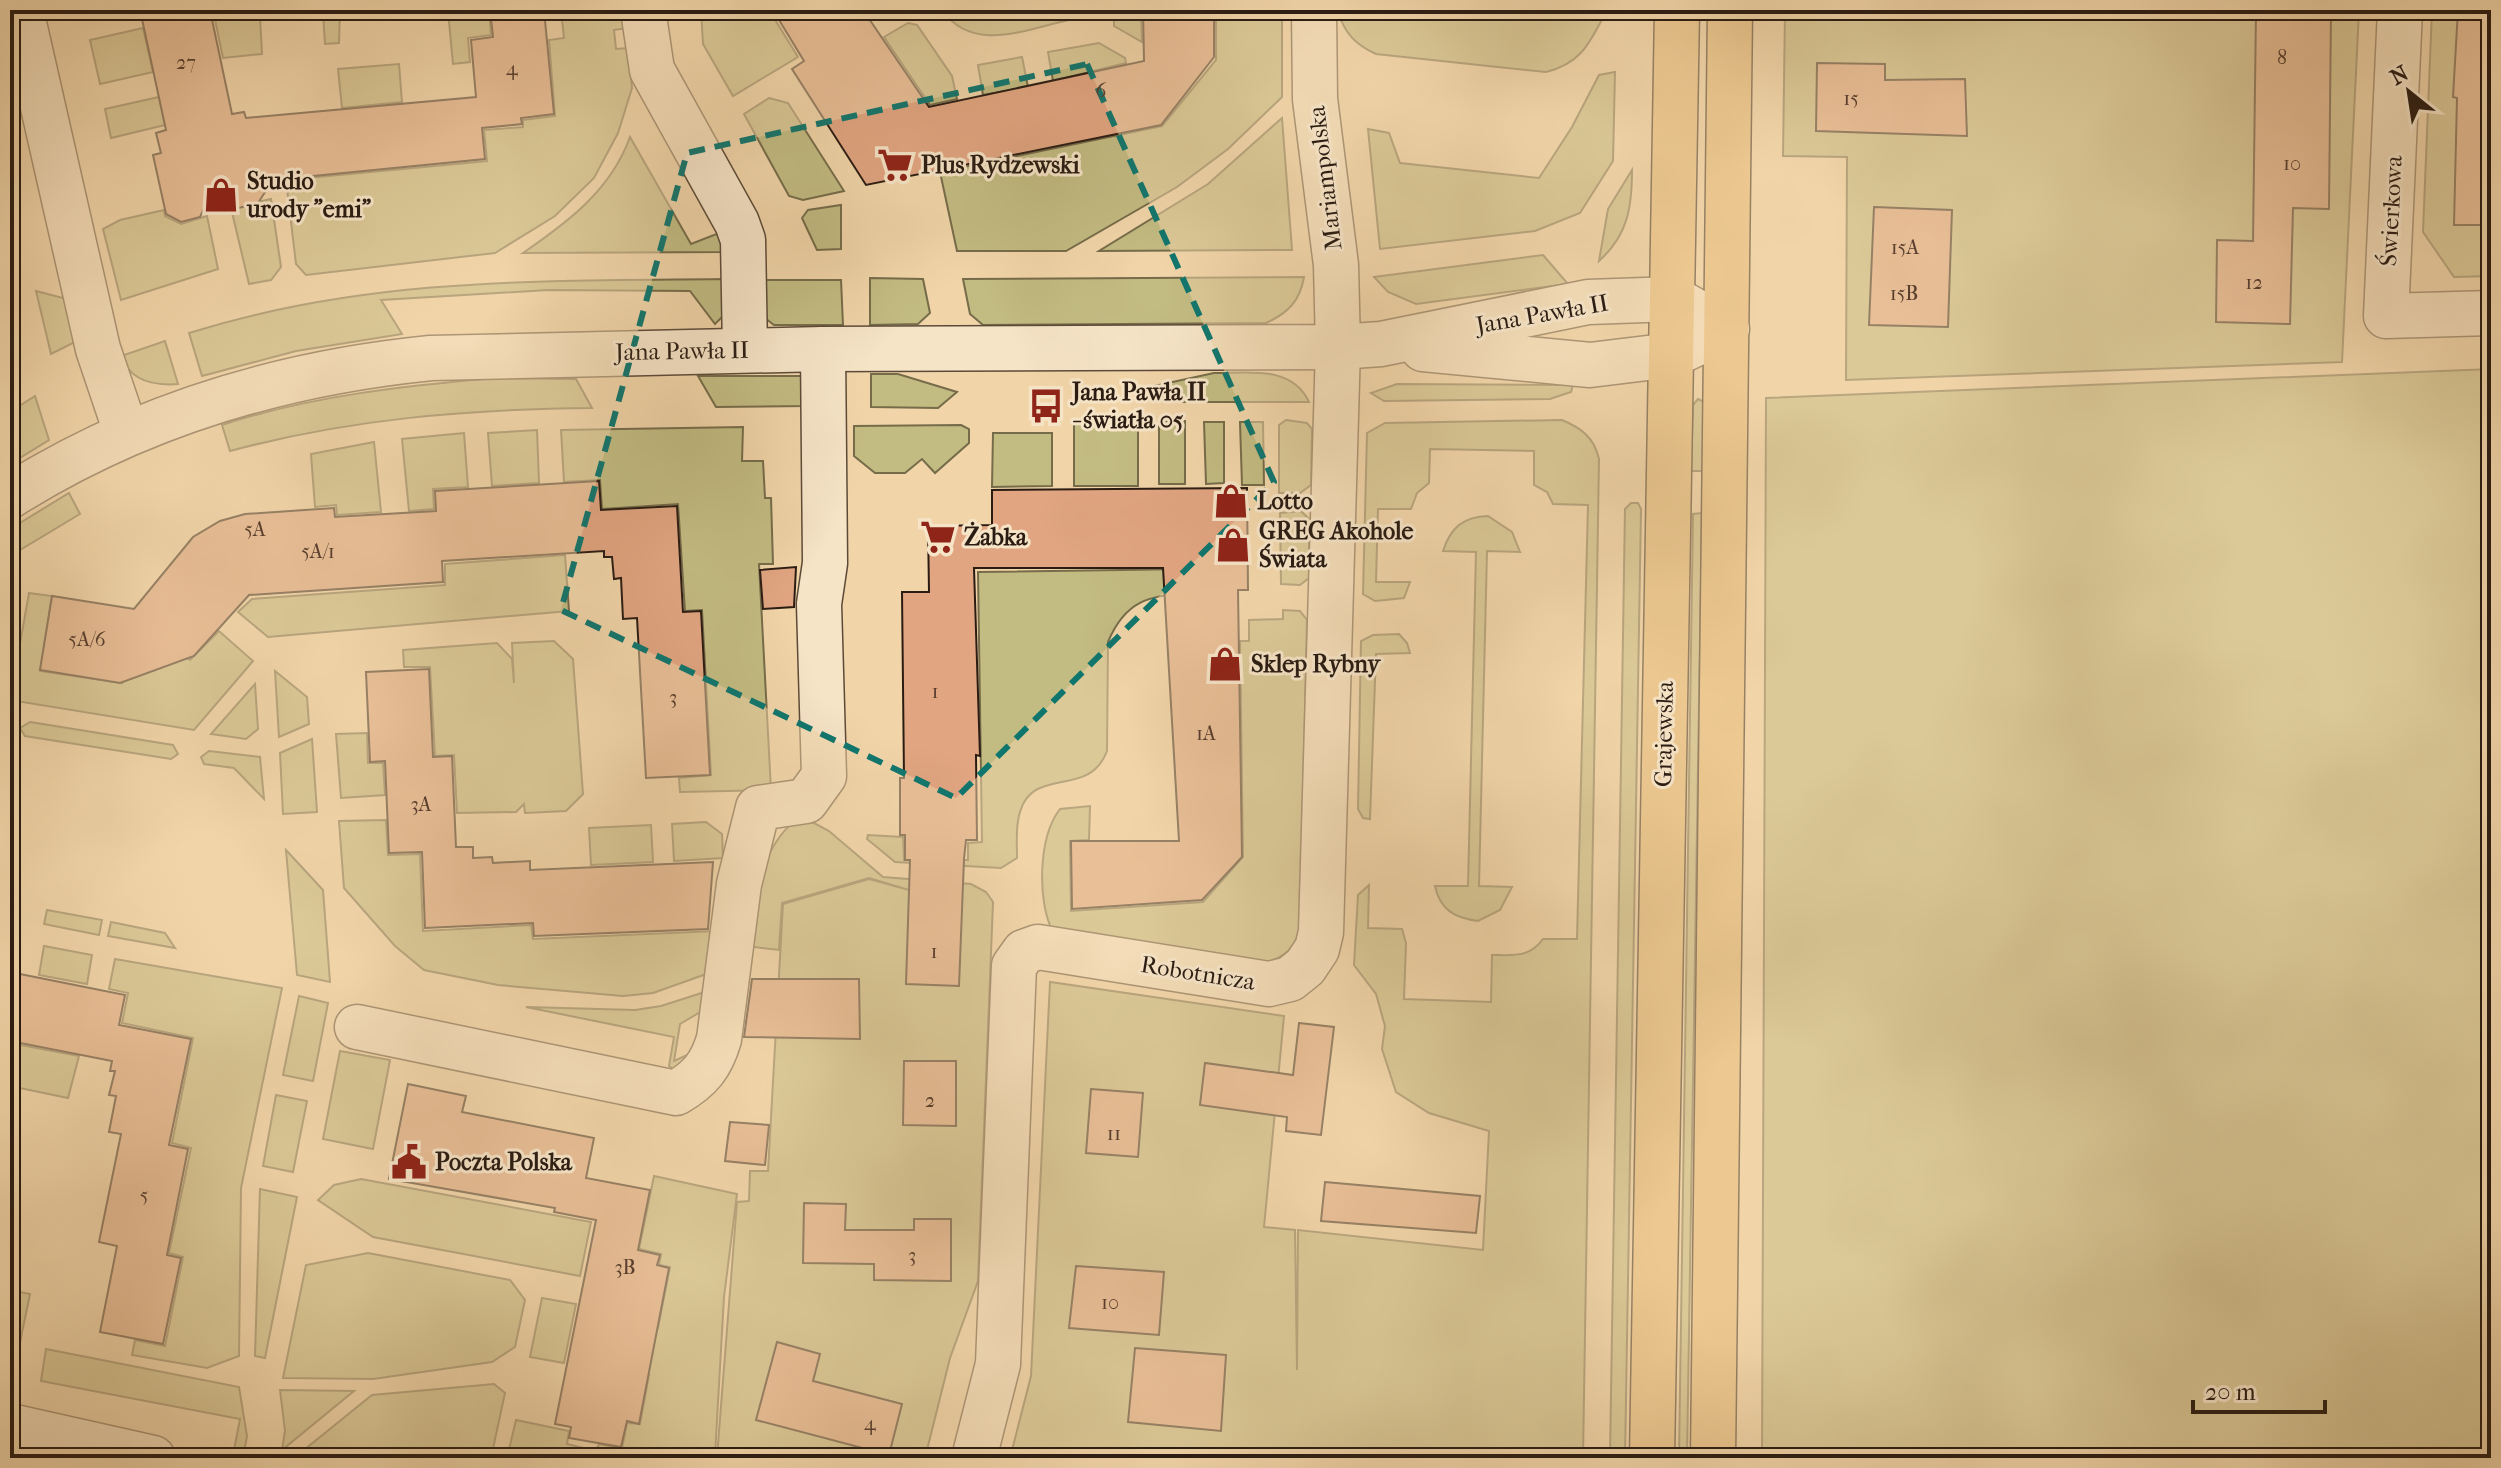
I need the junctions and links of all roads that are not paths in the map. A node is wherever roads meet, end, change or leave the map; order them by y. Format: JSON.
{"nodes":[{"id":1,"x":21,"y":10,"type":"edge"},
{"id":2,"x":643,"y":10,"type":"edge"},
{"id":3,"x":1314,"y":10,"type":"edge"},
{"id":4,"x":1677,"y":10,"type":"edge"},
{"id":5,"x":1730,"y":10,"type":"edge"},
{"id":6,"x":2400,"y":10,"type":"edge"},
{"id":7,"x":1674,"y":299,"type":"junction"},
{"id":8,"x":2491,"y":313,"type":"edge"},
{"id":9,"x":1727,"y":329,"type":"junction"},
{"id":10,"x":1381,"y":344,"type":"junction"},
{"id":11,"x":1338,"y":347,"type":"junction"},
{"id":12,"x":823,"y":349,"type":"junction"},
{"id":13,"x":745,"y":350,"type":"junction"},
{"id":14,"x":1672,"y":355,"type":"junction"},
{"id":15,"x":126,"y":432,"type":"junction"},
{"id":16,"x":10,"y":496,"type":"edge"},
{"id":17,"x":357,"y":1027,"type":"dead end"},
{"id":18,"x":10,"y":1426,"type":"edge"},
{"id":19,"x":153,"y":1458,"type":"edge"},
{"id":20,"x":974,"y":1458,"type":"edge"},
{"id":21,"x":1652,"y":1458,"type":"edge"},
{"id":22,"x":1713,"y":1458,"type":"edge"}],
"edges":[{"from":1,"to":15,"type":"street"},
{"from":2,"to":13,"type":"street"},
{"from":3,"to":11,"type":"street","name":"Mariampolska"},
{"from":4,"to":7,"type":"main road","name":"Grajewska"},
{"from":5,"to":9,"type":"main road"},
{"from":6,"to":8,"type":"street","name":"Świerkowa"},
{"from":7,"to":9,"type":"street"},
{"from":7,"to":10,"type":"street","name":"Jana Pawła II"},
{"from":7,"to":14,"type":"main road","name":"Grajewska"},
{"from":9,"to":14,"type":"street","name":"Jana Pawła II"},
{"from":9,"to":22,"type":"main road"},
{"from":10,"to":11,"type":"street","name":"Jana Pawła II"},
{"from":10,"to":14,"type":"street","name":"Jana Pawła II"},
{"from":11,"to":12,"type":"street","name":"Jana Pawła II"},
{"from":11,"to":20,"type":"street","name":"Robotnicza"},
{"from":12,"to":13,"type":"street","name":"Jana Pawła II"},
{"from":12,"to":17,"type":"street"},
{"from":13,"to":15,"type":"street","name":"Jana Pawła II"},
{"from":14,"to":21,"type":"main road","name":"Grajewska"},
{"from":15,"to":16,"type":"street","name":"Jana Pawła II"},
{"from":18,"to":19,"type":"street"}]}
